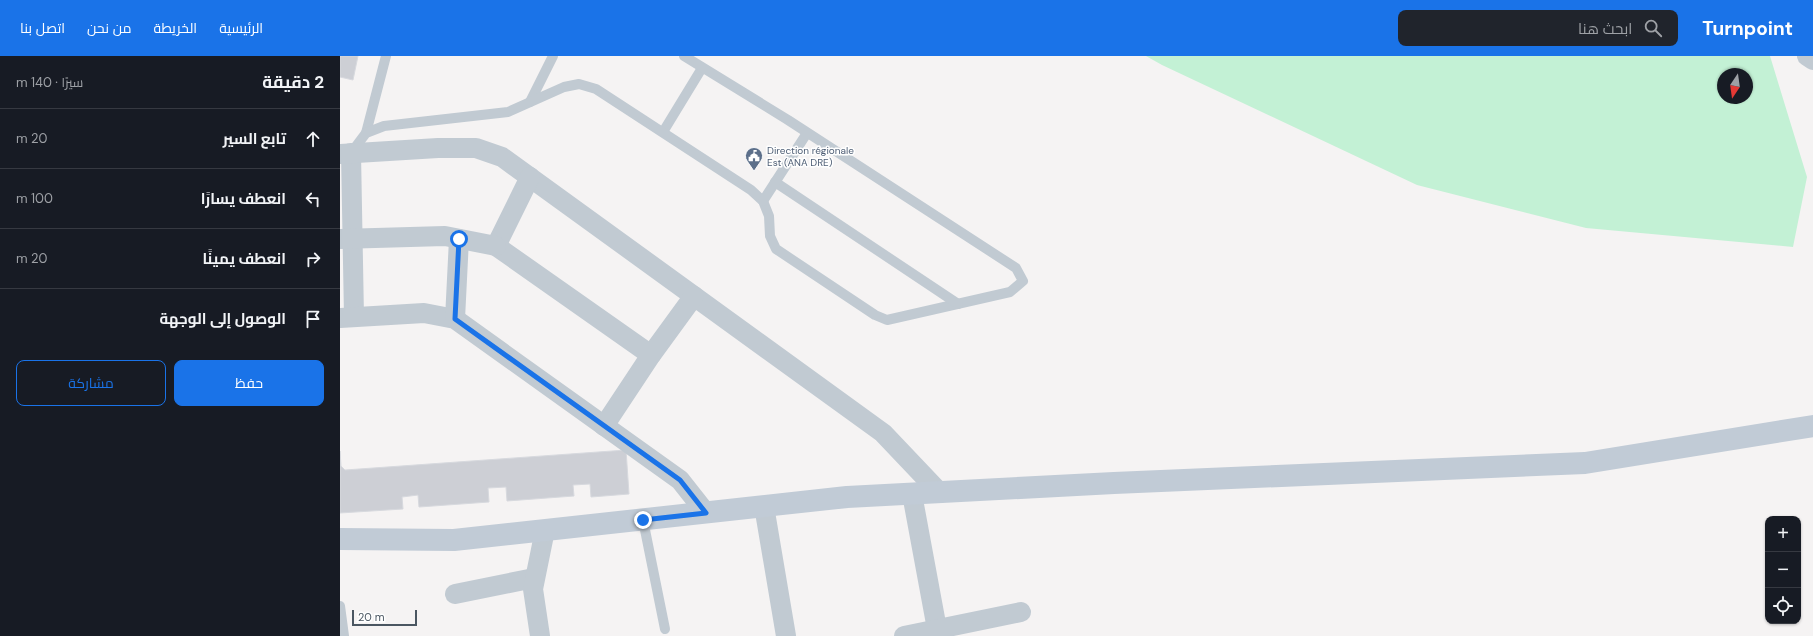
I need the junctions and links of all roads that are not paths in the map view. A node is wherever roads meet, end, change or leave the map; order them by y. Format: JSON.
{"nodes":[{"id":1,"x":386,"y":56,"type":"edge"},
{"id":2,"x":553,"y":56,"type":"edge"},
{"id":3,"x":684,"y":56,"type":"edge"},
{"id":4,"x":1807,"y":56,"type":"edge"},
{"id":5,"x":1813,"y":60,"type":"edge"},
{"id":6,"x":702,"y":68,"type":"junction"},
{"id":7,"x":530,"y":102,"type":"junction"},
{"id":8,"x":663,"y":132,"type":"junction"},
{"id":9,"x":366,"y":133,"type":"junction"},
{"id":10,"x":807,"y":133,"type":"junction"},
{"id":11,"x":346,"y":154,"type":"edge"},
{"id":12,"x":530,"y":177,"type":"junction"},
{"id":13,"x":775,"y":182,"type":"junction"},
{"id":14,"x":762,"y":201,"type":"junction"},
{"id":15,"x":346,"y":239,"type":"edge"},
{"id":16,"x":459,"y":239,"type":"junction"},
{"id":17,"x":496,"y":246,"type":"junction"},
{"id":18,"x":694,"y":296,"type":"junction"},
{"id":19,"x":958,"y":304,"type":"junction"},
{"id":20,"x":347,"y":317,"type":"edge"},
{"id":21,"x":455,"y":319,"type":"junction"},
{"id":22,"x":651,"y":355,"type":"junction"},
{"id":23,"x":604,"y":426,"type":"junction"},
{"id":24,"x":1813,"y":426,"type":"edge"},
{"id":25,"x":940,"y":493,"type":"junction"},
{"id":26,"x":912,"y":494,"type":"junction"},
{"id":27,"x":764,"y":506,"type":"junction"},
{"id":28,"x":706,"y":513,"type":"junction"},
{"id":29,"x":643,"y":520,"type":"junction"},
{"id":30,"x":545,"y":530,"type":"junction"},
{"id":31,"x":340,"y":539,"type":"edge"},
{"id":32,"x":534,"y":578,"type":"junction"},
{"id":33,"x":455,"y":594,"type":"dead end"},
{"id":34,"x":340,"y":606,"type":"edge"},
{"id":35,"x":1021,"y":612,"type":"dead end"},
{"id":36,"x":665,"y":629,"type":"dead end"},
{"id":37,"x":937,"y":629,"type":"junction"},
{"id":38,"x":344,"y":636,"type":"edge"},
{"id":39,"x":540,"y":636,"type":"edge"},
{"id":40,"x":786,"y":636,"type":"edge"},
{"id":41,"x":904,"y":636,"type":"edge"}],
"edges":[{"from":1,"to":9,"type":"lane"},
{"from":2,"to":7,"type":"lane"},
{"from":3,"to":6,"type":"lane"},
{"from":4,"to":5,"type":"street"},
{"from":6,"to":8,"type":"lane"},
{"from":6,"to":10,"type":"lane"},
{"from":7,"to":8,"type":"lane"},
{"from":7,"to":9,"type":"lane"},
{"from":8,"to":14,"type":"lane"},
{"from":9,"to":11,"type":"lane"},
{"from":10,"to":13,"type":"lane"},
{"from":10,"to":19,"type":"lane"},
{"from":11,"to":12,"type":"street"},
{"from":11,"to":15,"type":"street"},
{"from":12,"to":17,"type":"street"},
{"from":12,"to":18,"type":"street"},
{"from":13,"to":14,"type":"lane"},
{"from":13,"to":19,"type":"lane"},
{"from":14,"to":19,"type":"lane"},
{"from":15,"to":16,"type":"street"},
{"from":15,"to":20,"type":"street"},
{"from":16,"to":17,"type":"street"},
{"from":16,"to":21,"type":"street"},
{"from":17,"to":22,"type":"street"},
{"from":18,"to":22,"type":"street"},
{"from":18,"to":25,"type":"street"},
{"from":20,"to":21,"type":"street"},
{"from":21,"to":23,"type":"street"},
{"from":22,"to":23,"type":"street"},
{"from":23,"to":28,"type":"street"},
{"from":24,"to":25,"type":"main road"},
{"from":25,"to":26,"type":"main road"},
{"from":26,"to":27,"type":"main road"},
{"from":26,"to":37,"type":"street"},
{"from":27,"to":28,"type":"main road"},
{"from":27,"to":40,"type":"street"},
{"from":28,"to":29,"type":"main road"},
{"from":29,"to":30,"type":"main road"},
{"from":29,"to":36,"type":"lane"},
{"from":30,"to":31,"type":"main road"},
{"from":30,"to":32,"type":"street"},
{"from":32,"to":33,"type":"street"},
{"from":32,"to":39,"type":"street"},
{"from":34,"to":38,"type":"lane"},
{"from":35,"to":37,"type":"street"},
{"from":37,"to":41,"type":"street"}]}
